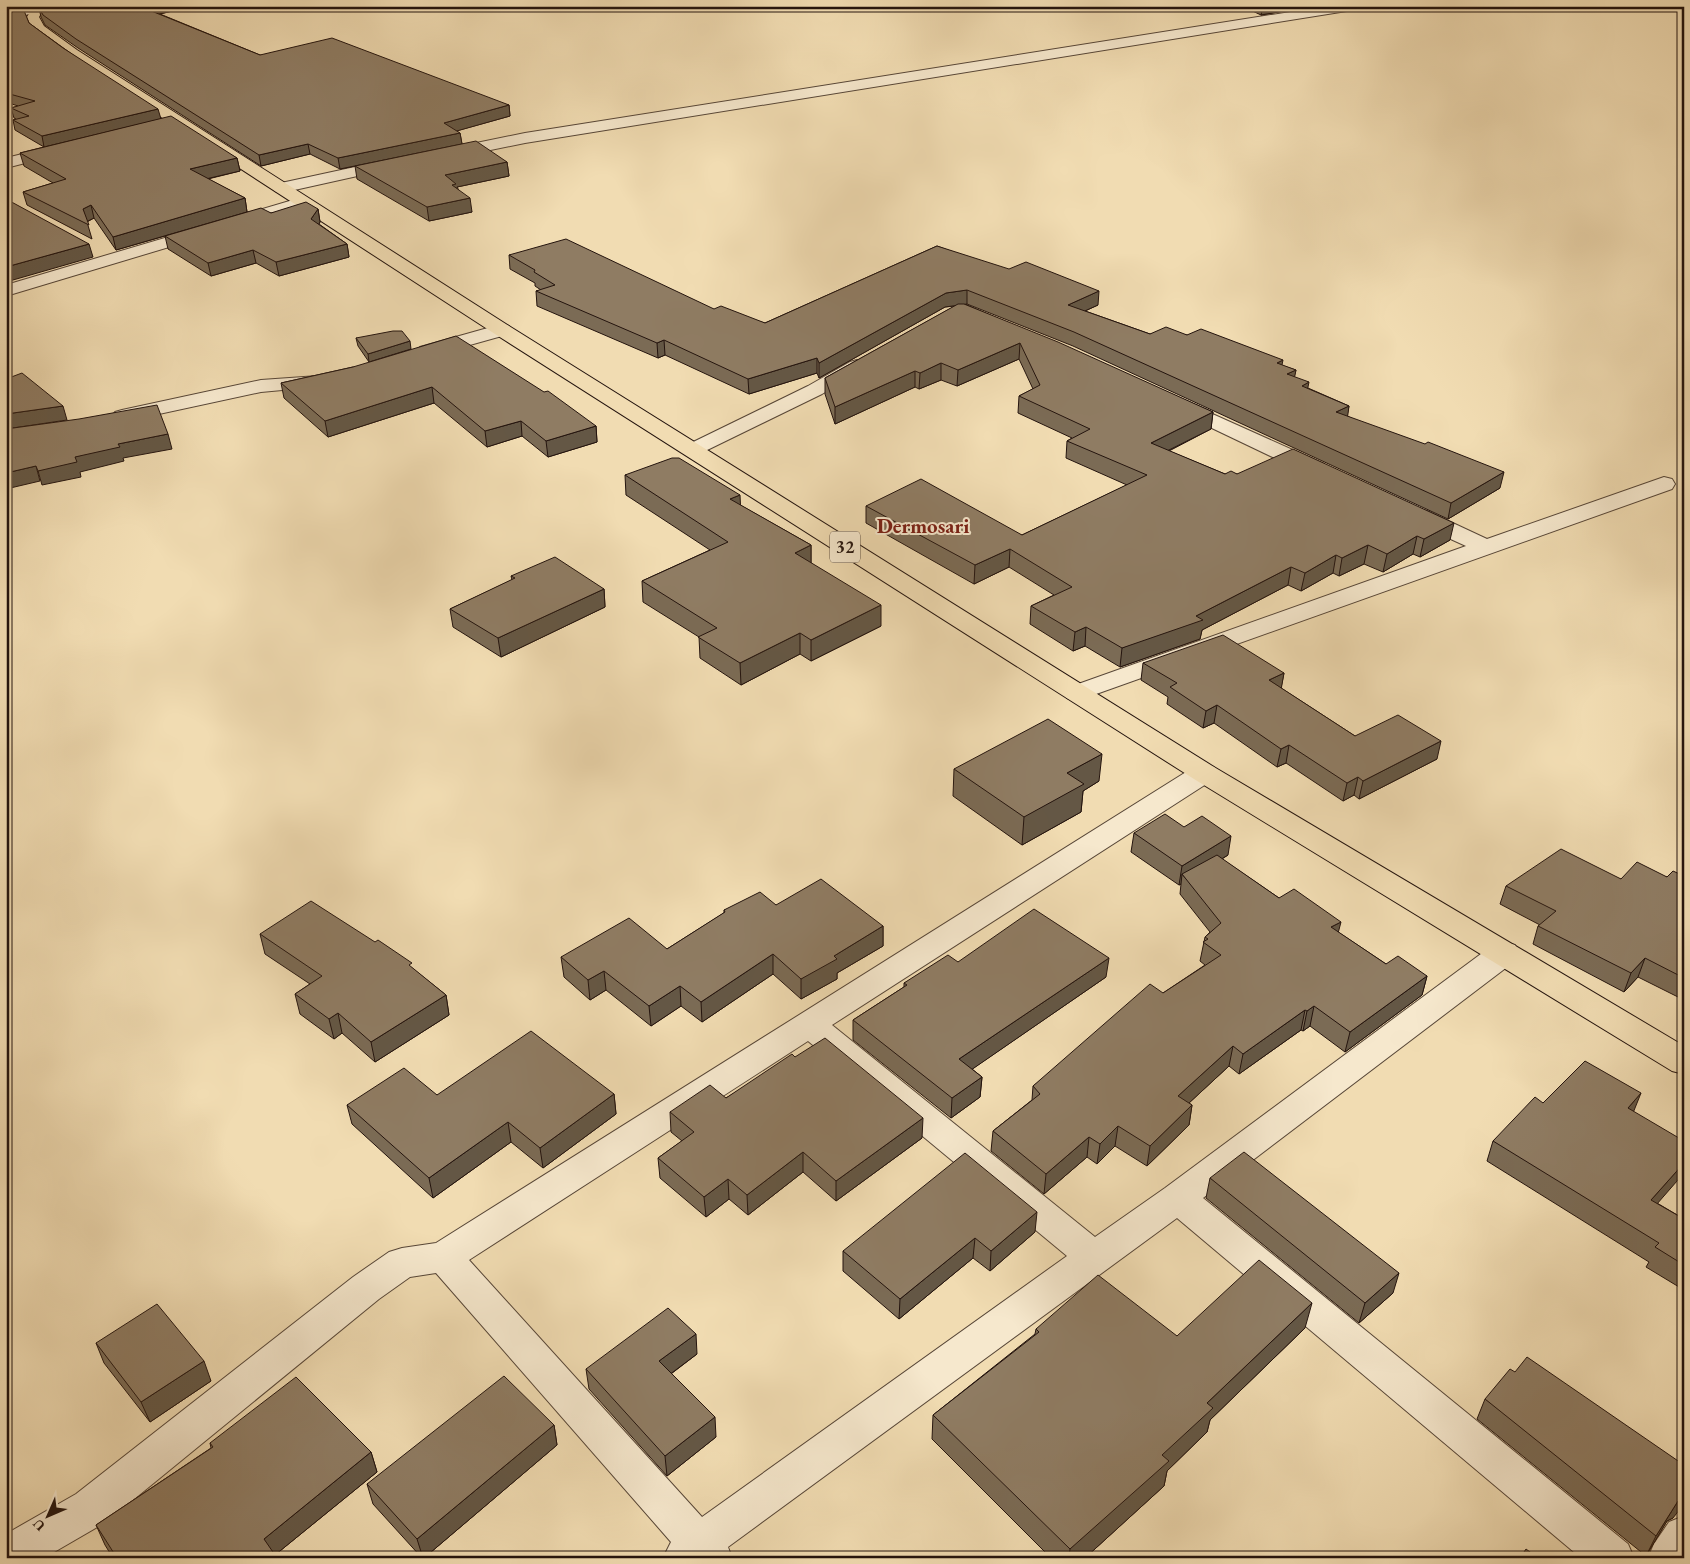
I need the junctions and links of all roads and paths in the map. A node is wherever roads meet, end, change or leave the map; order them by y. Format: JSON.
{"nodes":[{"id":1,"x":39,"y":6,"type":"edge"},
{"id":2,"x":1353,"y":6,"type":"edge"},
{"id":3,"x":1323,"y":8,"type":"edge"},
{"id":4,"x":6,"y":18,"type":"edge"},
{"id":5,"x":73,"y":146,"type":"edge"},
{"id":6,"x":430,"y":157,"type":"edge"},
{"id":7,"x":410,"y":161,"type":"edge"},
{"id":8,"x":6,"y":163,"type":"edge"},
{"id":9,"x":281,"y":188,"type":"junction"},
{"id":10,"x":303,"y":202,"type":"junction"},
{"id":11,"x":96,"y":250,"type":"dead end"},
{"id":12,"x":112,"y":259,"type":"junction"},
{"id":13,"x":6,"y":291,"type":"edge"},
{"id":14,"x":502,"y":330,"type":"junction"},
{"id":15,"x":875,"y":356,"type":"edge"},
{"id":16,"x":408,"y":357,"type":"edge"},
{"id":17,"x":339,"y":378,"type":"edge"},
{"id":18,"x":1163,"y":398,"type":"edge"},
{"id":19,"x":102,"y":421,"type":"edge"},
{"id":20,"x":692,"y":450,"type":"junction"},
{"id":21,"x":1333,"y":477,"type":"edge"},
{"id":22,"x":1664,"y":484,"type":"dead end"},
{"id":23,"x":1405,"y":510,"type":"edge"},
{"id":24,"x":1486,"y":547,"type":"junction"},
{"id":25,"x":1076,"y":693,"type":"junction"},
{"id":26,"x":1204,"y":774,"type":"junction"},
{"id":27,"x":1504,"y":953,"type":"junction"},
{"id":28,"x":809,"y":1024,"type":"junction"},
{"id":29,"x":1684,"y":1062,"type":"edge"},
{"id":30,"x":1178,"y":1198,"type":"junction"},
{"id":31,"x":444,"y":1257,"type":"junction"},
{"id":32,"x":1094,"y":1257,"type":"junction"},
{"id":33,"x":1684,"y":1536,"type":"edge"},
{"id":34,"x":699,"y":1553,"type":"edge"},
{"id":35,"x":6,"y":1557,"type":"edge"},
{"id":36,"x":1612,"y":1558,"type":"edge"},
{"id":37,"x":1669,"y":1558,"type":"edge"}],
"edges":[{"from":1,"to":4,"type":"street"},
{"from":1,"to":9,"type":"highway","number":"32"},
{"from":2,"to":3,"type":"street"},
{"from":3,"to":6,"type":"street"},
{"from":5,"to":8,"type":"street"},
{"from":7,"to":9,"type":"street"},
{"from":9,"to":10,"type":"highway","number":"32"},
{"from":10,"to":12,"type":"street"},
{"from":10,"to":14,"type":"highway","number":"32"},
{"from":11,"to":12,"type":"street"},
{"from":12,"to":13,"type":"street"},
{"from":14,"to":16,"type":"street"},
{"from":14,"to":20,"type":"highway","number":"32"},
{"from":15,"to":20,"type":"street"},
{"from":17,"to":19,"type":"street"},
{"from":18,"to":21,"type":"street"},
{"from":20,"to":25,"type":"highway","number":"32"},
{"from":22,"to":24,"type":"street"},
{"from":23,"to":24,"type":"street"},
{"from":24,"to":25,"type":"street"},
{"from":25,"to":26,"type":"highway","number":"32"},
{"from":26,"to":27,"type":"highway","number":"32"},
{"from":26,"to":28,"type":"street"},
{"from":27,"to":29,"type":"highway","number":"32"},
{"from":27,"to":30,"type":"street"},
{"from":28,"to":31,"type":"street"},
{"from":28,"to":32,"type":"street"},
{"from":30,"to":32,"type":"street"},
{"from":30,"to":36,"type":"street"},
{"from":31,"to":34,"type":"street"},
{"from":31,"to":35,"type":"street"},
{"from":32,"to":34,"type":"street"},
{"from":33,"to":37,"type":"street"}]}
